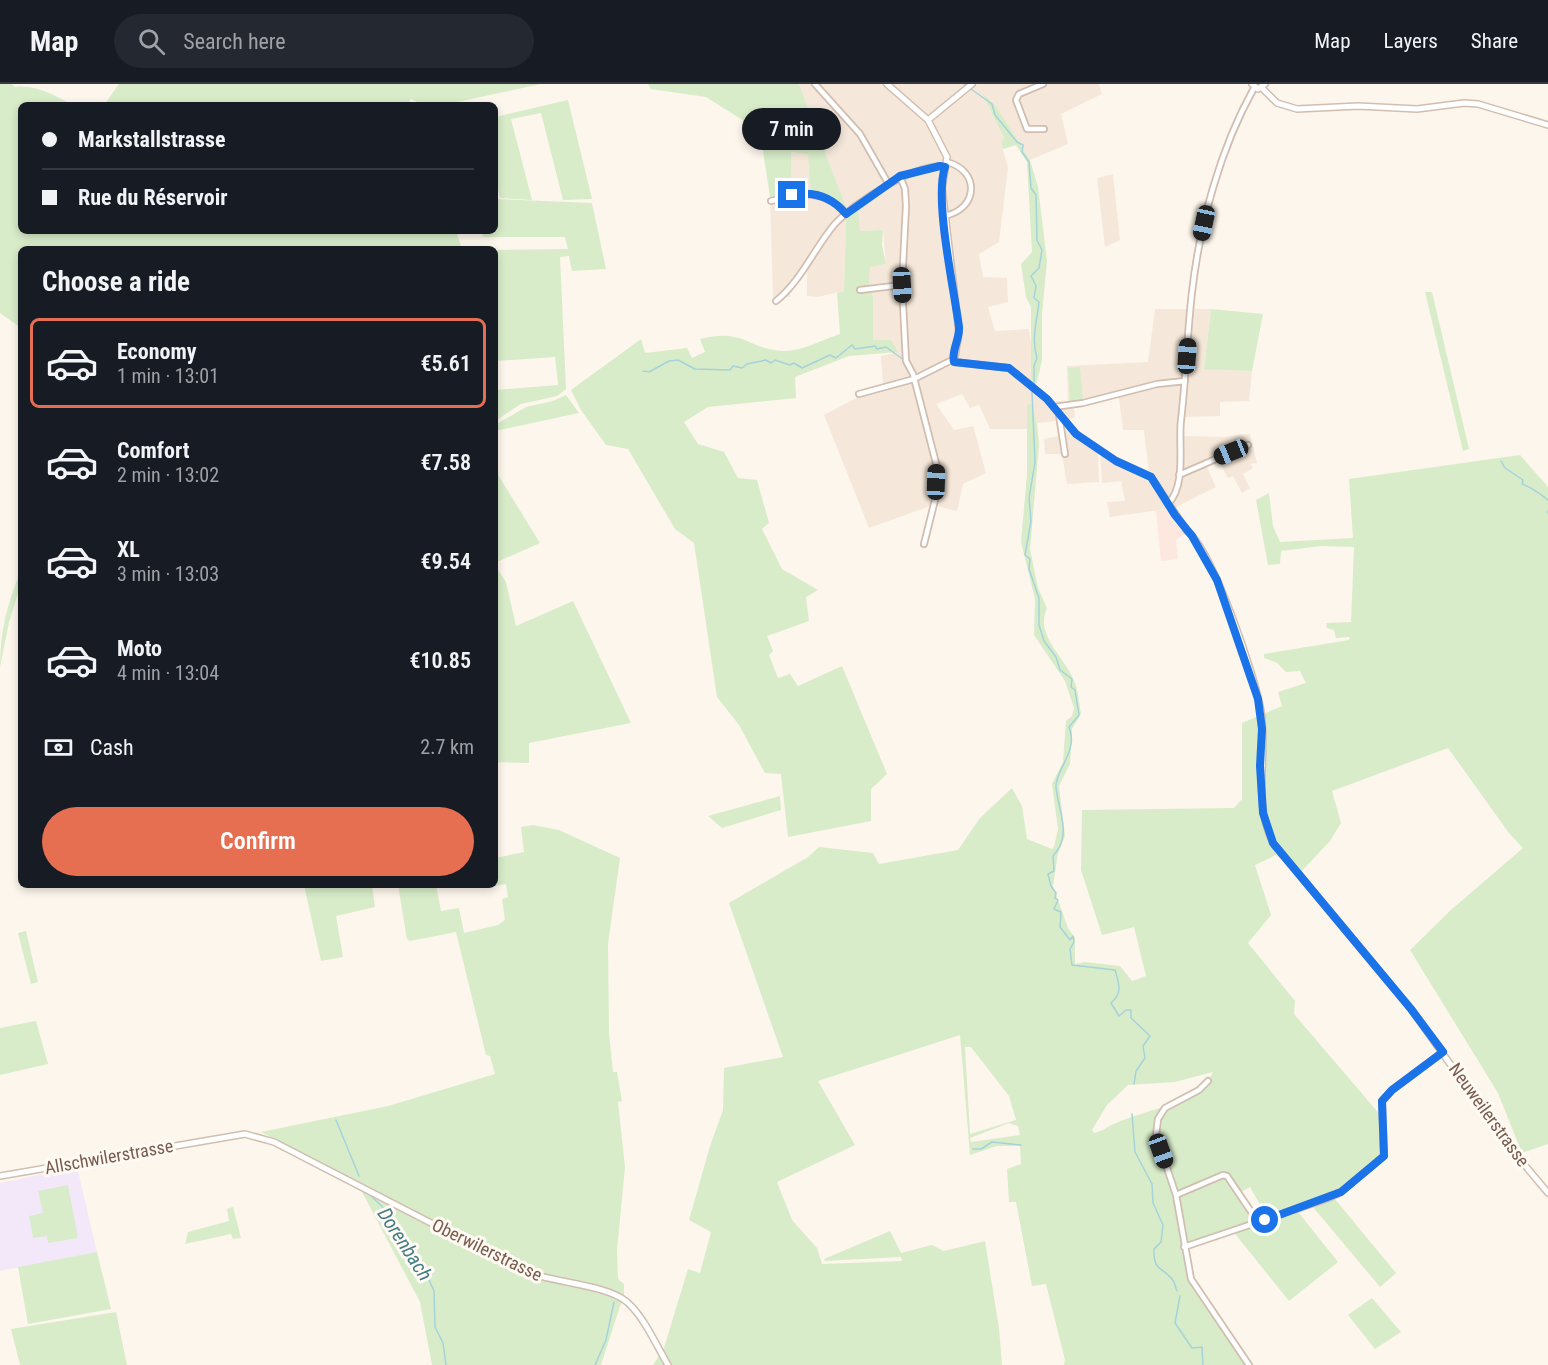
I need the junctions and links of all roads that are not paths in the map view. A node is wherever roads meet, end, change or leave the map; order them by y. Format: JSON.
{"nodes":[{"id":1,"x":815,"y":84,"type":"edge"},
{"id":2,"x":887,"y":84,"type":"edge"},
{"id":3,"x":972,"y":84,"type":"edge"},
{"id":4,"x":1043,"y":84,"type":"edge"},
{"id":5,"x":1253,"y":86,"type":"edge"},
{"id":6,"x":1264,"y":86,"type":"edge"},
{"id":7,"x":928,"y":120,"type":"junction"},
{"id":8,"x":1548,"y":125,"type":"edge"},
{"id":9,"x":1044,"y":129,"type":"dead end"},
{"id":10,"x":946,"y":165,"type":"junction"},
{"id":11,"x":900,"y":176,"type":"junction"},
{"id":12,"x":888,"y":183,"type":"junction"},
{"id":13,"x":771,"y":201,"type":"dead end"},
{"id":14,"x":846,"y":214,"type":"junction"},
{"id":15,"x":944,"y":216,"type":"junction"},
{"id":16,"x":902,"y":285,"type":"junction"},
{"id":17,"x":860,"y":290,"type":"dead end"},
{"id":18,"x":776,"y":301,"type":"dead end"},
{"id":19,"x":952,"y":360,"type":"junction"},
{"id":20,"x":914,"y":379,"type":"junction"},
{"id":21,"x":1185,"y":381,"type":"junction"},
{"id":22,"x":859,"y":394,"type":"dead end"},
{"id":23,"x":1054,"y":407,"type":"junction"},
{"id":24,"x":1059,"y":415,"type":"junction"},
{"id":25,"x":1248,"y":445,"type":"dead end"},
{"id":26,"x":1065,"y":454,"type":"dead end"},
{"id":27,"x":1179,"y":475,"type":"junction"},
{"id":28,"x":1168,"y":504,"type":"junction"},
{"id":29,"x":924,"y":544,"type":"dead end"},
{"id":30,"x":1443,"y":1052,"type":"junction"},
{"id":31,"x":1208,"y":1081,"type":"dead end"},
{"id":32,"x":217,"y":1138,"type":"joint"},
{"id":33,"x":0,"y":1176,"type":"edge"},
{"id":34,"x":1548,"y":1193,"type":"edge"},
{"id":35,"x":1176,"y":1195,"type":"junction"},
{"id":36,"x":1258,"y":1222,"type":"junction"},
{"id":37,"x":1184,"y":1247,"type":"junction"},
{"id":38,"x":668,"y":1365,"type":"edge"},
{"id":39,"x":1249,"y":1365,"type":"edge"}],
"edges":[{"from":1,"to":12,"type":"street"},
{"from":2,"to":7,"type":"street"},
{"from":3,"to":7,"type":"street"},
{"from":4,"to":9,"type":"street"},
{"from":5,"to":6,"type":"street"},
{"from":5,"to":21,"type":"street"},
{"from":6,"to":8,"type":"street"},
{"from":7,"to":10,"type":"street"},
{"from":10,"to":11,"type":"street"},
{"from":10,"to":15,"type":"street"},
{"from":10,"to":15,"type":"street"},
{"from":11,"to":12,"type":"street"},
{"from":11,"to":16,"type":"street"},
{"from":12,"to":14,"type":"street"},
{"from":13,"to":14,"type":"street"},
{"from":14,"to":18,"type":"street"},
{"from":15,"to":19,"type":"street"},
{"from":16,"to":17,"type":"street"},
{"from":16,"to":20,"type":"street"},
{"from":19,"to":20,"type":"street"},
{"from":19,"to":23,"type":"street","name":"Neuweilerstrasse"},
{"from":20,"to":22,"type":"street"},
{"from":20,"to":29,"type":"street"},
{"from":21,"to":23,"type":"street"},
{"from":21,"to":27,"type":"street"},
{"from":23,"to":24,"type":"street","name":"Neuweilerstrasse"},
{"from":24,"to":26,"type":"street"},
{"from":24,"to":28,"type":"street","name":"Neuweilerstrasse"},
{"from":25,"to":27,"type":"street"},
{"from":27,"to":28,"type":"street"},
{"from":28,"to":30,"type":"street","name":"Neuweilerstrasse"},
{"from":30,"to":34,"type":"street","name":"Neuweilerstrasse"},
{"from":30,"to":36,"type":"street"},
{"from":31,"to":35,"type":"street"},
{"from":32,"to":33,"type":"street","name":"Allschwilerstrasse"},
{"from":32,"to":38,"type":"street","name":"Oberwilerstrasse"},
{"from":35,"to":36,"type":"street"},
{"from":35,"to":37,"type":"street"},
{"from":36,"to":37,"type":"street"},
{"from":37,"to":39,"type":"street"}]}
